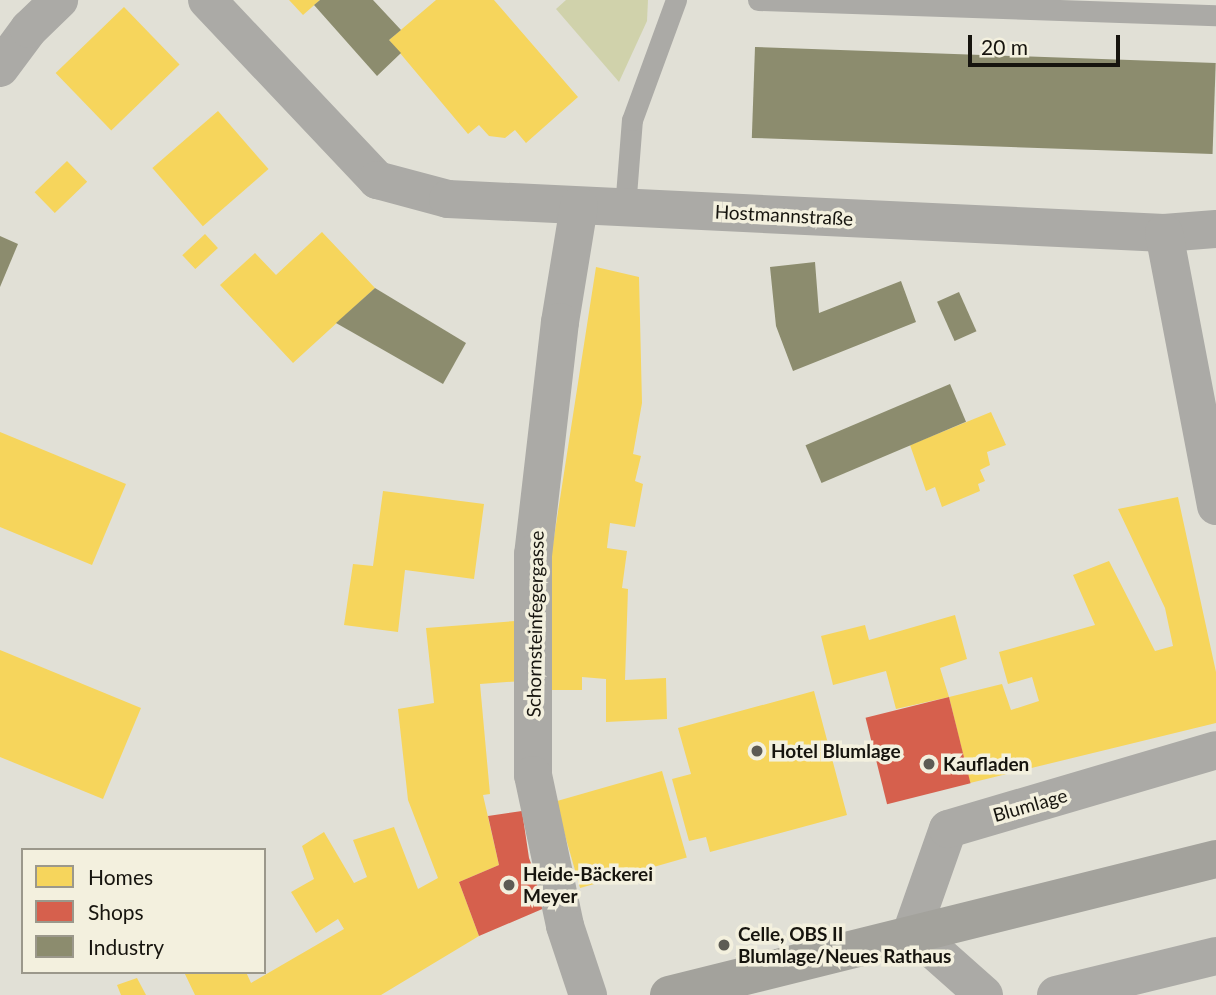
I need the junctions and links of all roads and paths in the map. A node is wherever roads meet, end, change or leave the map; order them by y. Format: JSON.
{"nodes":[{"id":1,"x":60,"y":0,"type":"edge"},
{"id":2,"x":207,"y":0,"type":"edge"},
{"id":3,"x":676,"y":0,"type":"edge"},
{"id":4,"x":758,"y":0,"type":"edge"},
{"id":5,"x":1216,"y":15,"type":"edge"},
{"id":6,"x":0,"y":68,"type":"edge"},
{"id":7,"x":579,"y":206,"type":"junction"},
{"id":8,"x":625,"y":208,"type":"junction"},
{"id":9,"x":1216,"y":229,"type":"edge"},
{"id":10,"x":1164,"y":233,"type":"junction"},
{"id":11,"x":1216,"y":506,"type":"edge"},
{"id":12,"x":1216,"y":750,"type":"edge"},
{"id":13,"x":1216,"y":859,"type":"edge"},
{"id":14,"x":912,"y":931,"type":"junction"},
{"id":15,"x":1216,"y":956,"type":"edge"},
{"id":16,"x":588,"y":995,"type":"edge"},
{"id":17,"x":669,"y":995,"type":"edge"},
{"id":18,"x":984,"y":995,"type":"edge"},
{"id":19,"x":1056,"y":995,"type":"edge"}],
"edges":[{"from":1,"to":6,"type":"street"},
{"from":2,"to":7,"type":"street","name":"Hostmannstraße"},
{"from":3,"to":8,"type":"lane"},
{"from":4,"to":5,"type":"lane"},
{"from":7,"to":8,"type":"street","name":"Hostmannstraße"},
{"from":7,"to":16,"type":"street","name":"Schornsteinfegergasse"},
{"from":8,"to":10,"type":"street","name":"Hostmannstraße"},
{"from":9,"to":10,"type":"street","name":"Hostmannstraße"},
{"from":10,"to":11,"type":"street"},
{"from":12,"to":14,"type":"street","name":"Blumlage"},
{"from":13,"to":14,"type":"main road"},
{"from":14,"to":17,"type":"main road"},
{"from":14,"to":18,"type":"street"},
{"from":15,"to":19,"type":"street"}]}
